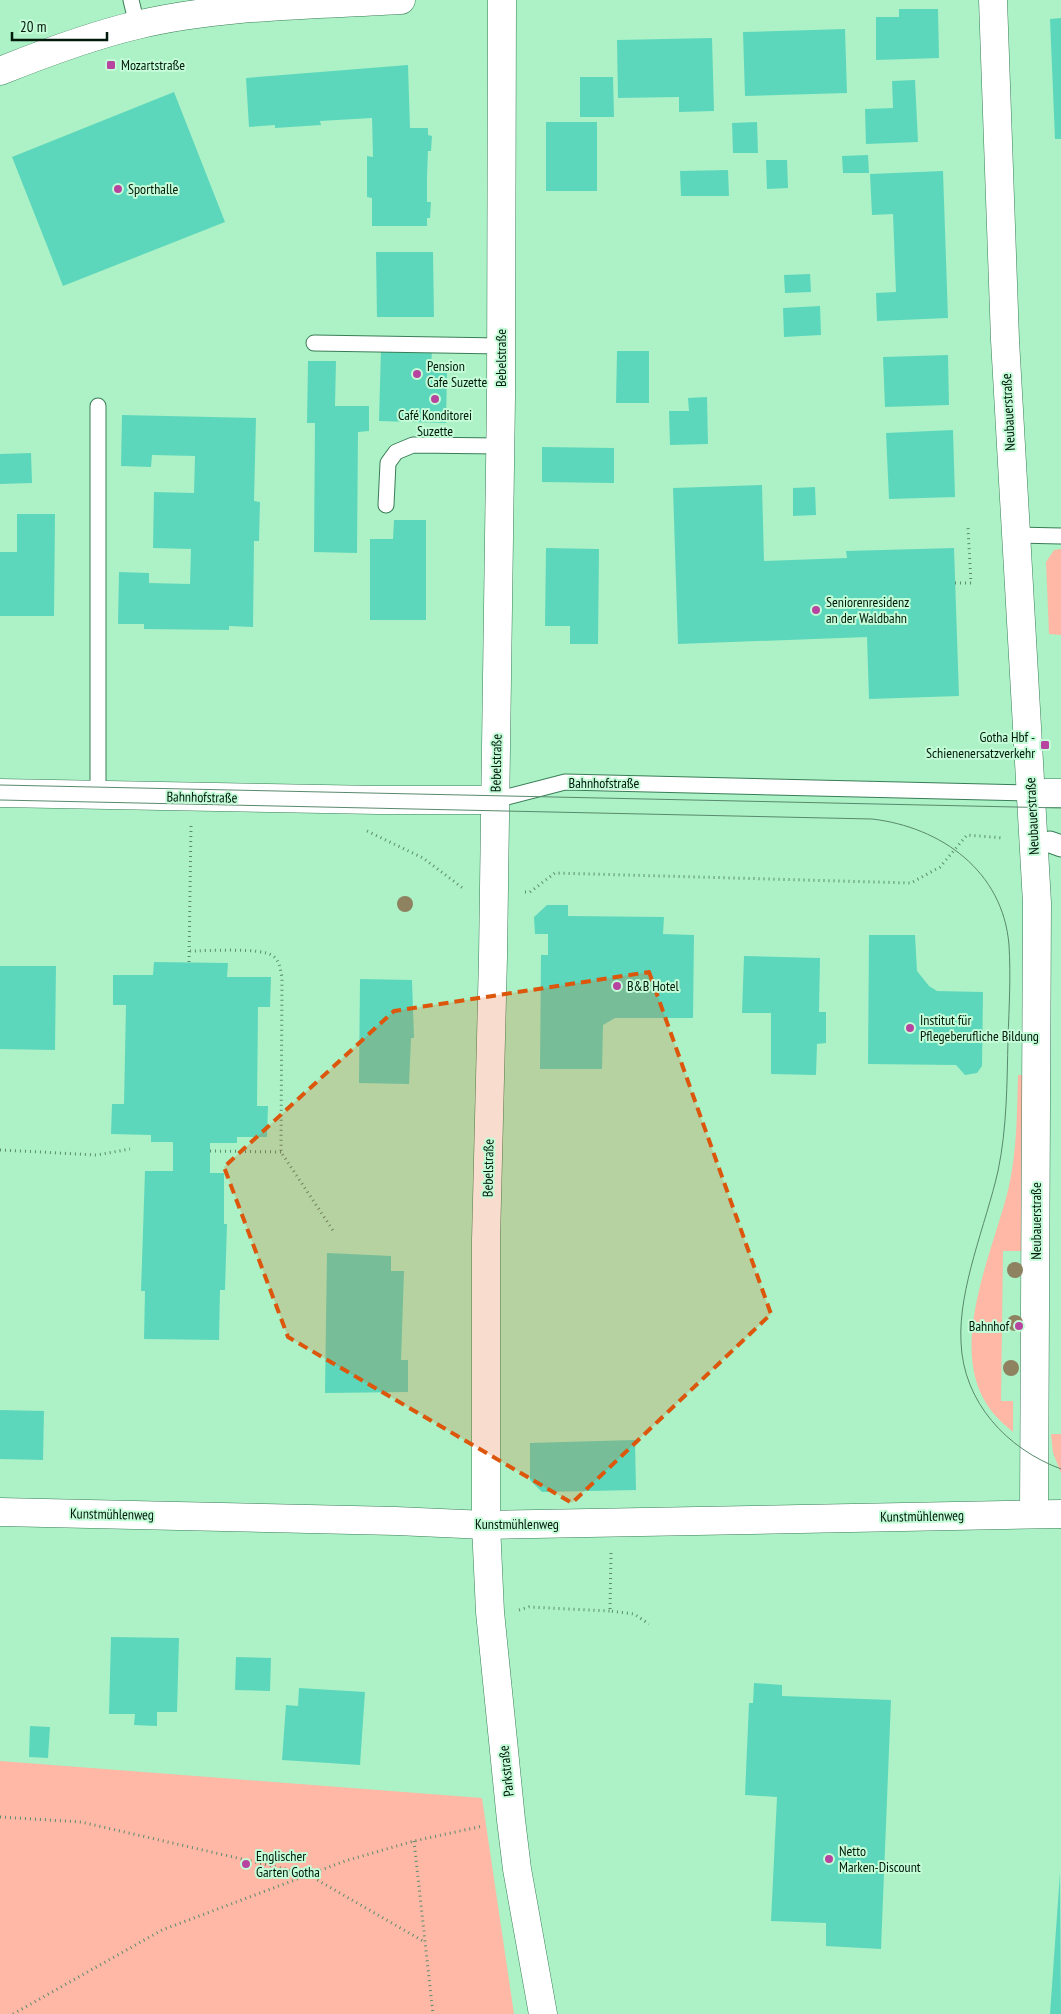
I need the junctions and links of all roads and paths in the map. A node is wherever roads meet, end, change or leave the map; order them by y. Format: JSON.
{"nodes":[{"id":1,"x":401,"y":0,"type":"edge"},
{"id":2,"x":502,"y":0,"type":"edge"},
{"id":3,"x":993,"y":0,"type":"edge"},
{"id":4,"x":134,"y":12,"type":"edge"},
{"id":5,"x":0,"y":71,"type":"edge"},
{"id":6,"x":314,"y":343,"type":"dead end"},
{"id":7,"x":501,"y":346,"type":"junction"},
{"id":8,"x":98,"y":406,"type":"dead end"},
{"id":9,"x":500,"y":446,"type":"junction"},
{"id":10,"x":386,"y":505,"type":"dead end"},
{"id":11,"x":968,"y":528,"type":"dead end"},
{"id":12,"x":1015,"y":536,"type":"junction"},
{"id":13,"x":1061,"y":536,"type":"edge"},
{"id":14,"x":955,"y":583,"type":"dead end"},
{"id":15,"x":0,"y":792,"type":"edge"},
{"id":16,"x":1032,"y":793,"type":"junction"},
{"id":17,"x":1061,"y":793,"type":"edge"},
{"id":18,"x":98,"y":795,"type":"junction"},
{"id":19,"x":495,"y":800,"type":"junction"},
{"id":20,"x":181,"y":824,"type":"dead end"},
{"id":21,"x":191,"y":825,"type":"junction"},
{"id":22,"x":201,"y":825,"type":"dead end"},
{"id":23,"x":364,"y":830,"type":"dead end"},
{"id":24,"x":1048,"y":843,"type":"edge"},
{"id":25,"x":494,"y":891,"type":"junction"},
{"id":26,"x":190,"y":951,"type":"junction"},
{"id":27,"x":189,"y":962,"type":"dead end"},
{"id":28,"x":130,"y":1149,"type":"dead end"},
{"id":29,"x":0,"y":1150,"type":"edge"},
{"id":30,"x":210,"y":1151,"type":"dead end"},
{"id":31,"x":281,"y":1152,"type":"junction"},
{"id":32,"x":334,"y":1232,"type":"dead end"},
{"id":33,"x":0,"y":1512,"type":"edge"},
{"id":34,"x":1034,"y":1514,"type":"junction"},
{"id":35,"x":1061,"y":1514,"type":"edge"},
{"id":36,"x":611,"y":1523,"type":"junction"},
{"id":37,"x":486,"y":1525,"type":"junction"},
{"id":38,"x":610,"y":1611,"type":"junction"},
{"id":39,"x":490,"y":1612,"type":"junction"},
{"id":40,"x":649,"y":1624,"type":"dead end"},
{"id":41,"x":0,"y":1818,"type":"edge"},
{"id":42,"x":511,"y":1820,"type":"junction"},
{"id":43,"x":414,"y":1841,"type":"junction"},
{"id":44,"x":307,"y":1874,"type":"junction"},
{"id":45,"x":423,"y":1941,"type":"junction"},
{"id":46,"x":13,"y":2014,"type":"edge"},
{"id":47,"x":433,"y":2014,"type":"edge"},
{"id":48,"x":543,"y":2014,"type":"edge"}],
"edges":[{"from":1,"to":4,"type":"street"},
{"from":2,"to":7,"type":"street","name":"Bebelstraße"},
{"from":3,"to":12,"type":"street","name":"Neubauerstraße"},
{"from":4,"to":5,"type":"street"},
{"from":6,"to":7,"type":"lane"},
{"from":7,"to":9,"type":"street","name":"Bebelstraße"},
{"from":8,"to":18,"type":"lane"},
{"from":9,"to":10,"type":"lane"},
{"from":9,"to":19,"type":"street","name":"Bebelstraße"},
{"from":11,"to":14,"type":"path"},
{"from":12,"to":13,"type":"lane"},
{"from":12,"to":16,"type":"street","name":"Neubauerstraße"},
{"from":15,"to":18,"type":"street","name":"Bahnhofstraße"},
{"from":16,"to":17,"type":"street","name":"Bahnhofstraße"},
{"from":16,"to":19,"type":"lane","name":"Bahnhofstraße"},
{"from":16,"to":24,"type":"street","name":"Neubauerstraße"},
{"from":18,"to":19,"type":"street","name":"Bahnhofstraße"},
{"from":19,"to":25,"type":"street","name":"Bebelstraße"},
{"from":20,"to":21,"type":"path"},
{"from":21,"to":22,"type":"path"},
{"from":21,"to":26,"type":"path"},
{"from":23,"to":25,"type":"path"},
{"from":24,"to":25,"type":"path"},
{"from":24,"to":34,"type":"street","name":"Neubauerstraße"},
{"from":25,"to":37,"type":"street","name":"Bebelstraße"},
{"from":26,"to":27,"type":"path"},
{"from":26,"to":31,"type":"path"},
{"from":28,"to":29,"type":"path"},
{"from":30,"to":31,"type":"path"},
{"from":31,"to":32,"type":"path"},
{"from":33,"to":37,"type":"street","name":"Kunstmühlenweg"},
{"from":34,"to":35,"type":"street","name":"Kunstmühlenweg"},
{"from":34,"to":36,"type":"street","name":"Kunstmühlenweg"},
{"from":36,"to":37,"type":"street","name":"Kunstmühlenweg"},
{"from":36,"to":38,"type":"path"},
{"from":37,"to":39,"type":"street","name":"Parkstraße"},
{"from":38,"to":39,"type":"path"},
{"from":38,"to":40,"type":"path"},
{"from":39,"to":42,"type":"street","name":"Parkstraße"},
{"from":41,"to":44,"type":"path"},
{"from":42,"to":43,"type":"path"},
{"from":42,"to":48,"type":"street","name":"Parkstraße"},
{"from":43,"to":44,"type":"path"},
{"from":43,"to":45,"type":"path"},
{"from":44,"to":45,"type":"path"},
{"from":44,"to":46,"type":"path"},
{"from":45,"to":47,"type":"path"}]}
